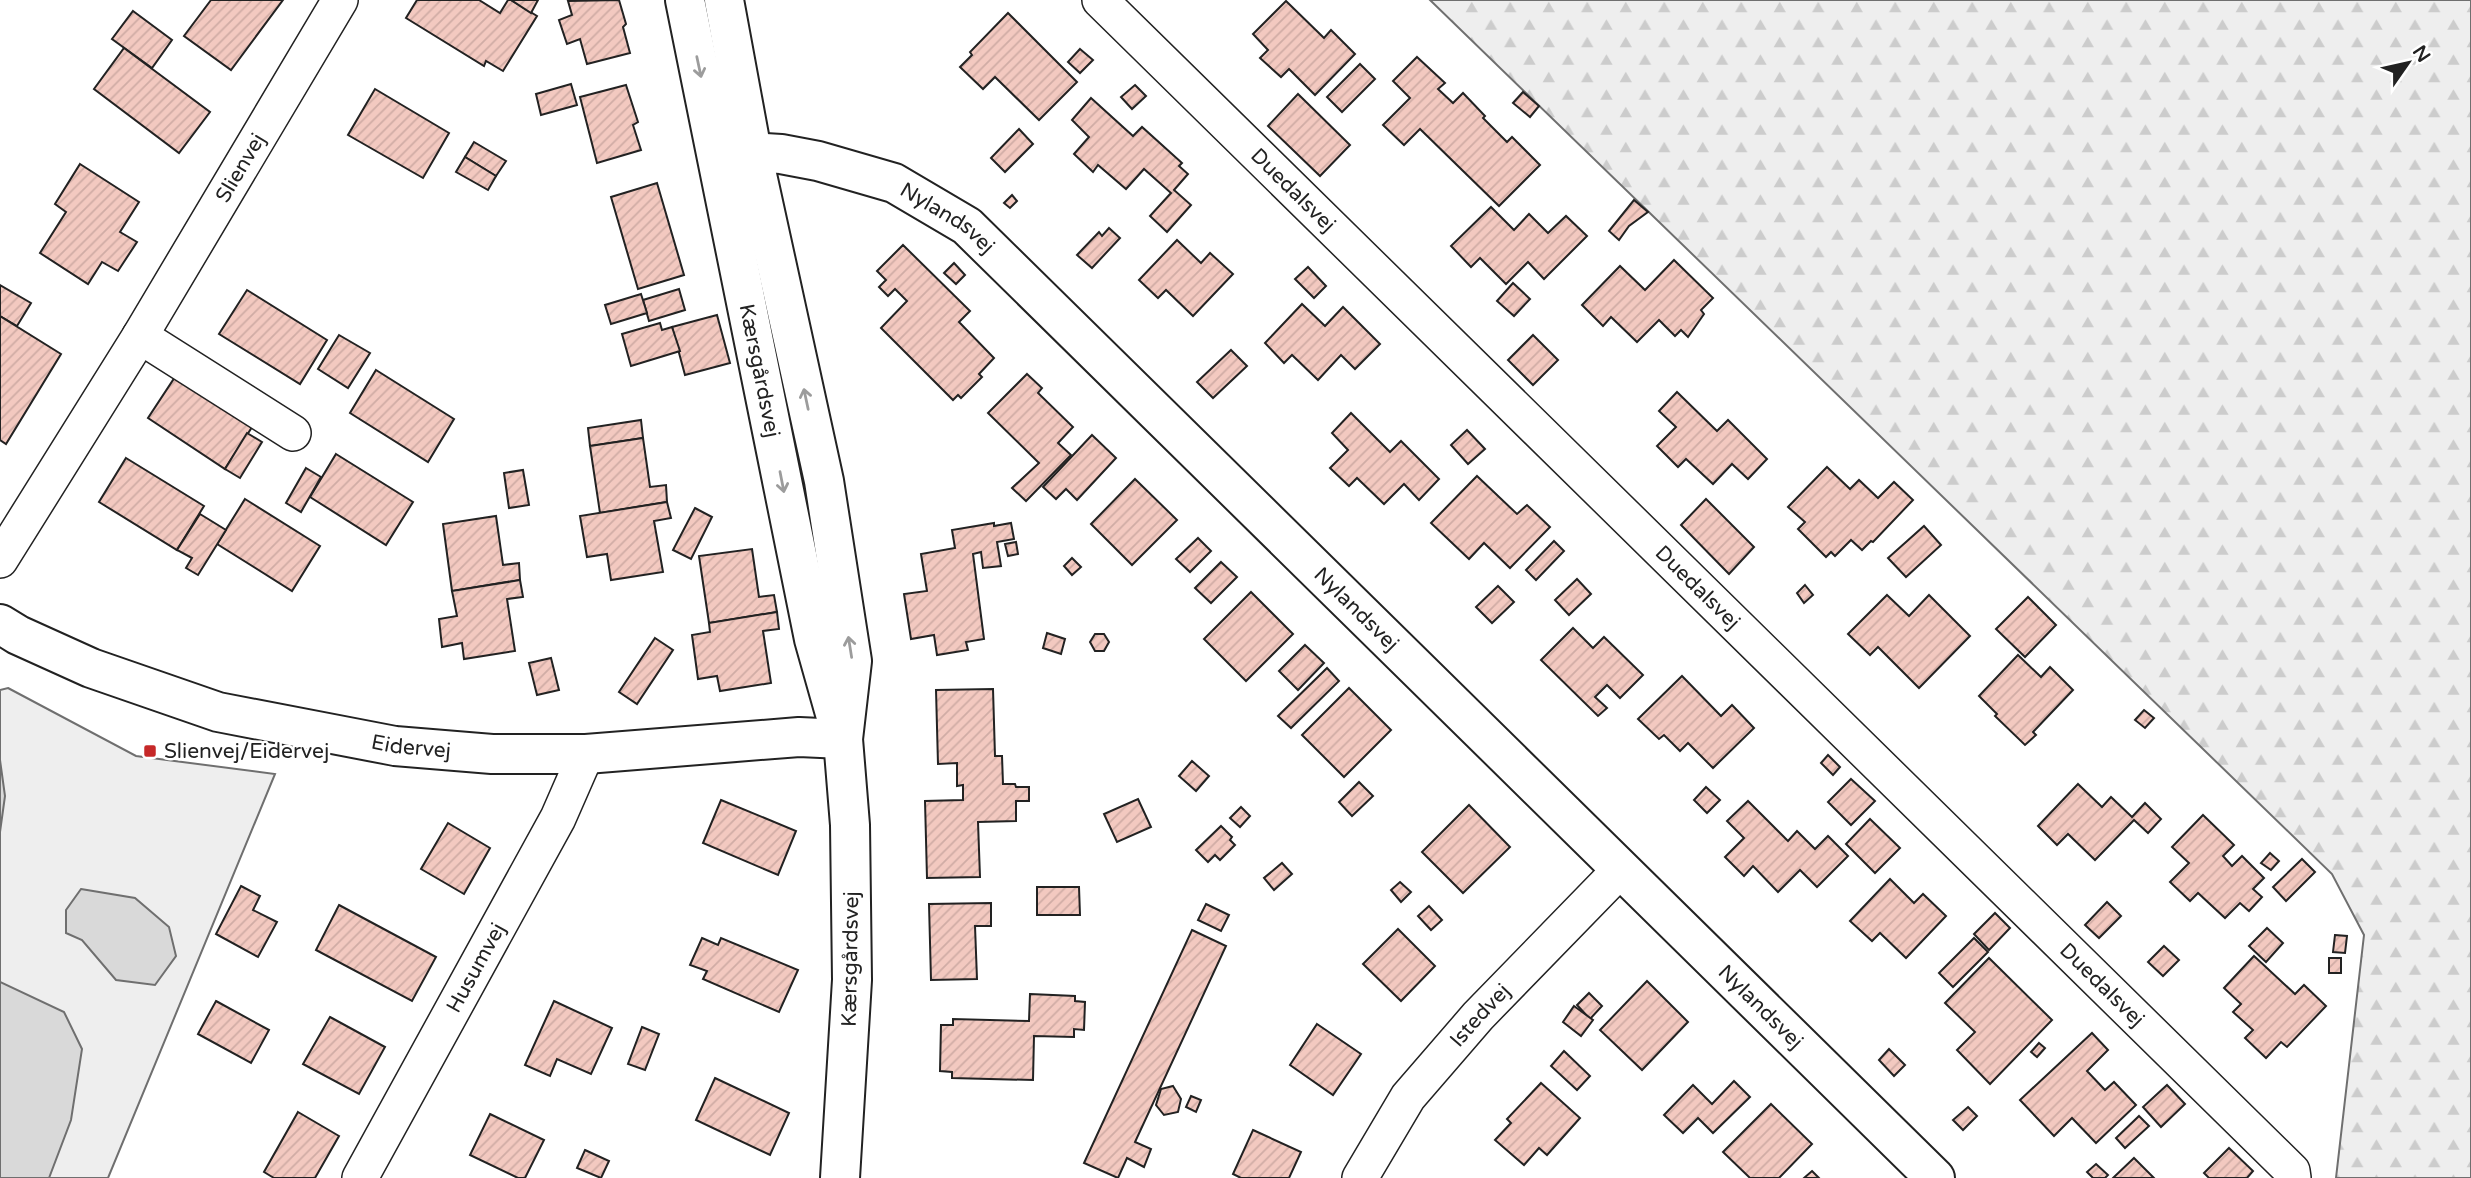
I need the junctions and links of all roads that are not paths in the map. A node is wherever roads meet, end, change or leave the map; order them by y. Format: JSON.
{"nodes":[{"id":1,"x":340,"y":0,"type":"edge"},
{"id":2,"x":685,"y":0,"type":"edge"},
{"id":3,"x":724,"y":0,"type":"edge"},
{"id":4,"x":1100,"y":0,"type":"edge"},
{"id":5,"x":734,"y":154,"type":"junction"},
{"id":6,"x":140,"y":336,"type":"junction"},
{"id":7,"x":293,"y":433,"type":"dead end"},
{"id":8,"x":0,"y":560,"type":"edge"},
{"id":9,"x":0,"y":624,"type":"edge"},
{"id":10,"x":843,"y":739,"type":"junction"},
{"id":11,"x":586,"y":754,"type":"junction"},
{"id":12,"x":1621,"y":869,"type":"junction"},
{"id":13,"x":360,"y":1178,"type":"edge"},
{"id":14,"x":840,"y":1178,"type":"edge"},
{"id":15,"x":1360,"y":1178,"type":"edge"},
{"id":16,"x":1935,"y":1178,"type":"edge"},
{"id":17,"x":2293,"y":1178,"type":"edge"}],
"edges":[{"from":1,"to":6,"type":"street","name":"Slienvej"},
{"from":2,"to":5,"type":"street","name":"Kærsgårdsvej","one_way":true},
{"from":3,"to":5,"type":"street","name":"Kærsgårdsvej"},
{"from":4,"to":17,"type":"street","name":"Duedalsvej"},
{"from":5,"to":10,"type":"street","name":"Kærsgårdsvej"},
{"from":5,"to":12,"type":"street","name":"Nylandsvej"},
{"from":6,"to":7,"type":"street"},
{"from":6,"to":8,"type":"street","name":"Slienvej"},
{"from":9,"to":11,"type":"street","name":"Eidervej"},
{"from":10,"to":11,"type":"street","name":"Eidervej"},
{"from":10,"to":14,"type":"street","name":"Kærsgårdsvej"},
{"from":11,"to":13,"type":"street","name":"Husumvej"},
{"from":12,"to":15,"type":"street","name":"Istedvej"},
{"from":12,"to":16,"type":"street","name":"Nylandsvej"}]}
